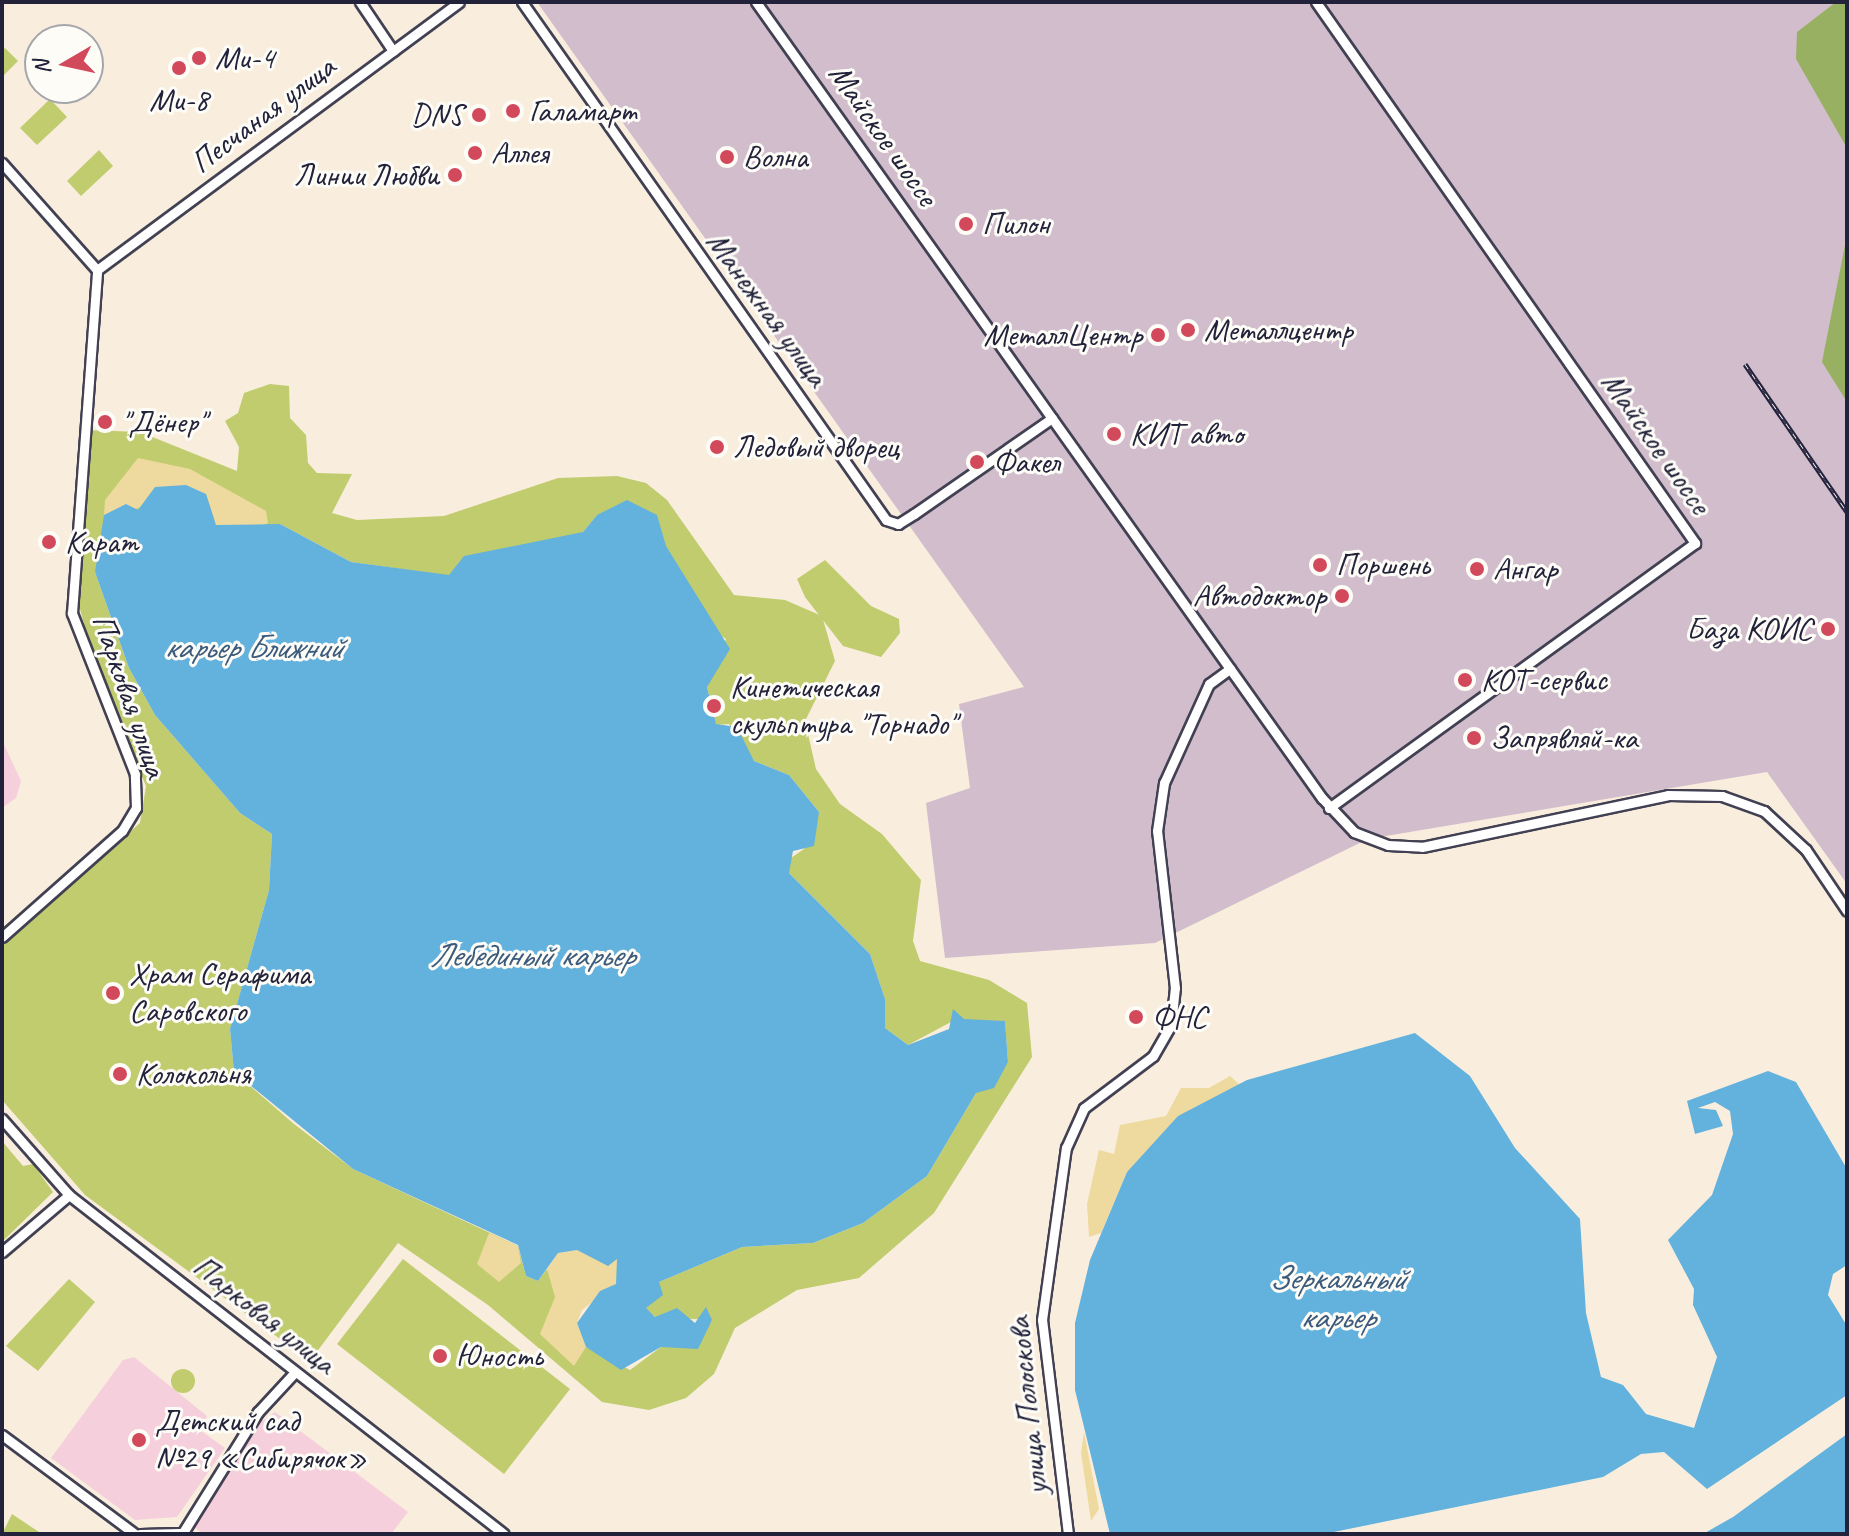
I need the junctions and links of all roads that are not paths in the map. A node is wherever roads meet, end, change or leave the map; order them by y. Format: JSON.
{"nodes":[{"id":1,"x":360,"y":2,"type":"edge"},
{"id":2,"x":459,"y":2,"type":"edge"},
{"id":3,"x":522,"y":2,"type":"edge"},
{"id":4,"x":756,"y":2,"type":"edge"},
{"id":5,"x":1316,"y":2,"type":"edge"},
{"id":6,"x":393,"y":51,"type":"junction"},
{"id":7,"x":2,"y":163,"type":"edge"},
{"id":8,"x":97,"y":270,"type":"junction"},
{"id":9,"x":1052,"y":418,"type":"junction"},
{"id":10,"x":1230,"y":669,"type":"junction"},
{"id":11,"x":1329,"y":808,"type":"junction"},
{"id":12,"x":1847,"y":911,"type":"edge"},
{"id":13,"x":2,"y":937,"type":"edge"},
{"id":14,"x":2,"y":1119,"type":"edge"},
{"id":15,"x":69,"y":1195,"type":"junction"},
{"id":16,"x":2,"y":1252,"type":"edge"},
{"id":17,"x":295,"y":1372,"type":"junction"},
{"id":18,"x":2,"y":1435,"type":"edge"},
{"id":19,"x":181,"y":1533,"type":"edge"},
{"id":20,"x":137,"y":1534,"type":"edge"},
{"id":21,"x":504,"y":1534,"type":"edge"},
{"id":22,"x":1068,"y":1534,"type":"edge"}],
"edges":[{"from":1,"to":6,"type":"street"},
{"from":2,"to":6,"type":"street","name":"Песчаная улица"},
{"from":3,"to":9,"type":"street","name":"Манежная улица"},
{"from":4,"to":9,"type":"street","name":"Майское шоссе"},
{"from":5,"to":11,"type":"street","name":"Майское шоссе"},
{"from":6,"to":8,"type":"street","name":"Песчаная улица"},
{"from":7,"to":8,"type":"street"},
{"from":8,"to":13,"type":"street","name":"Парковая улица"},
{"from":9,"to":10,"type":"street","name":"Майское шоссе"},
{"from":10,"to":11,"type":"street","name":"Майское шоссе"},
{"from":10,"to":22,"type":"street","name":"улица Полоскова"},
{"from":11,"to":12,"type":"street","name":"Майское шоссе"},
{"from":14,"to":15,"type":"street","name":"Парковая улица"},
{"from":15,"to":16,"type":"street"},
{"from":15,"to":17,"type":"street","name":"Парковая улица"},
{"from":17,"to":19,"type":"street"},
{"from":17,"to":21,"type":"street","name":"Парковая улица"},
{"from":18,"to":20,"type":"street"},
{"from":19,"to":20,"type":"street"}]}
